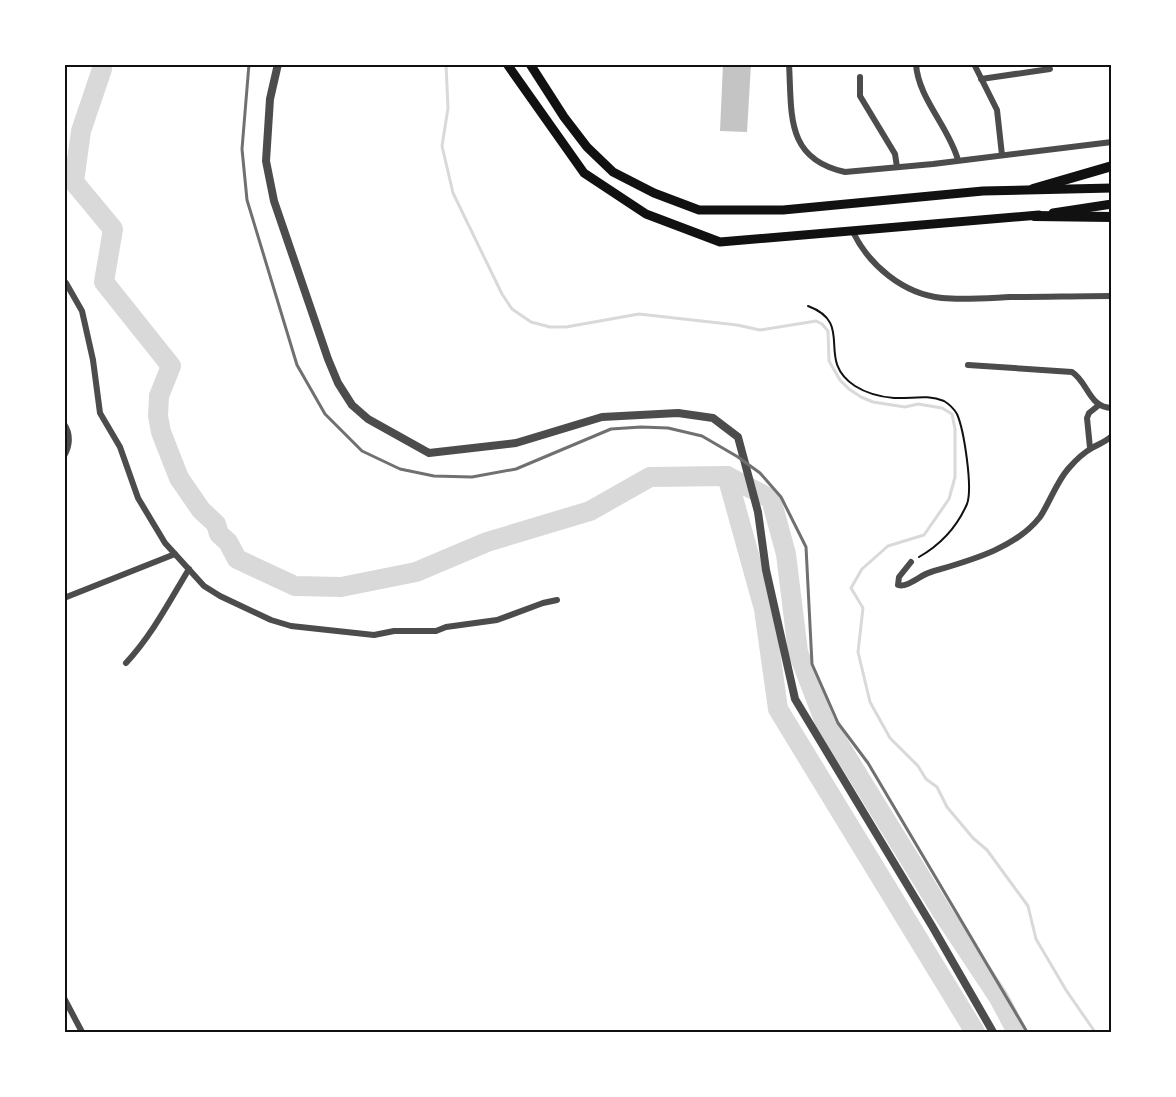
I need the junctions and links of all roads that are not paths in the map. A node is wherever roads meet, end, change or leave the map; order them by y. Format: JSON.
{"nodes":[{"id":1,"x":278,"y":64,"type":"edge"},
{"id":2,"x":507,"y":64,"type":"edge"},
{"id":3,"x":530,"y":64,"type":"edge"},
{"id":4,"x":789,"y":64,"type":"edge"},
{"id":5,"x":916,"y":64,"type":"edge"},
{"id":6,"x":974,"y":64,"type":"edge"},
{"id":7,"x":1050,"y":69,"type":"dead end"},
{"id":8,"x":860,"y":77,"type":"dead end"},
{"id":9,"x":981,"y":79,"type":"junction"},
{"id":10,"x":1112,"y":142,"type":"edge"},
{"id":11,"x":1002,"y":155,"type":"junction"},
{"id":12,"x":958,"y":160,"type":"junction"},
{"id":13,"x":1112,"y":166,"type":"edge"},
{"id":14,"x":897,"y":167,"type":"junction"},
{"id":15,"x":1112,"y":188,"type":"edge"},
{"id":16,"x":1033,"y":189,"type":"junction"},
{"id":17,"x":1112,"y":204,"type":"edge"},
{"id":18,"x":1034,"y":216,"type":"junction"},
{"id":19,"x":1112,"y":217,"type":"edge"},
{"id":20,"x":853,"y":232,"type":"junction"},
{"id":21,"x":65,"y":280,"type":"edge"},
{"id":22,"x":64,"y":292,"type":"edge"},
{"id":23,"x":1112,"y":296,"type":"edge"},
{"id":24,"x":968,"y":365,"type":"dead end"},
{"id":25,"x":1099,"y":405,"type":"junction"},
{"id":26,"x":1112,"y":408,"type":"edge"},
{"id":27,"x":64,"y":424,"type":"edge"},
{"id":28,"x":1112,"y":436,"type":"edge"},
{"id":29,"x":1090,"y":448,"type":"junction"},
{"id":30,"x":64,"y":456,"type":"edge"},
{"id":31,"x":175,"y":554,"type":"junction"},
{"id":32,"x":911,"y":562,"type":"road end"},
{"id":33,"x":189,"y":569,"type":"junction"},
{"id":34,"x":64,"y":598,"type":"edge"},
{"id":35,"x":557,"y":600,"type":"dead end"},
{"id":36,"x":126,"y":663,"type":"dead end"},
{"id":37,"x":64,"y":999,"type":"edge"},
{"id":38,"x":81,"y":1032,"type":"edge"},
{"id":39,"x":993,"y":1032,"type":"edge"}],
"edges":[{"from":1,"to":39,"type":"street"},
{"from":2,"to":20,"type":"main road"},
{"from":3,"to":16,"type":"main road"},
{"from":4,"to":14,"type":"street"},
{"from":5,"to":12,"type":"street"},
{"from":6,"to":9,"type":"street"},
{"from":7,"to":9,"type":"street"},
{"from":8,"to":14,"type":"street"},
{"from":9,"to":11,"type":"street"},
{"from":10,"to":11,"type":"street"},
{"from":11,"to":12,"type":"street"},
{"from":12,"to":14,"type":"street"},
{"from":13,"to":16,"type":"main road"},
{"from":15,"to":16,"type":"main road"},
{"from":17,"to":18,"type":"main road"},
{"from":18,"to":19,"type":"main road"},
{"from":18,"to":20,"type":"main road"},
{"from":20,"to":23,"type":"street"},
{"from":21,"to":22,"type":"street"},
{"from":21,"to":31,"type":"street"},
{"from":24,"to":25,"type":"street"},
{"from":25,"to":26,"type":"street"},
{"from":25,"to":29,"type":"street"},
{"from":27,"to":30,"type":"street"},
{"from":28,"to":29,"type":"street"},
{"from":29,"to":32,"type":"street"},
{"from":31,"to":33,"type":"street"},
{"from":31,"to":34,"type":"street"},
{"from":33,"to":35,"type":"street"},
{"from":33,"to":36,"type":"street"},
{"from":37,"to":38,"type":"street"}]}
